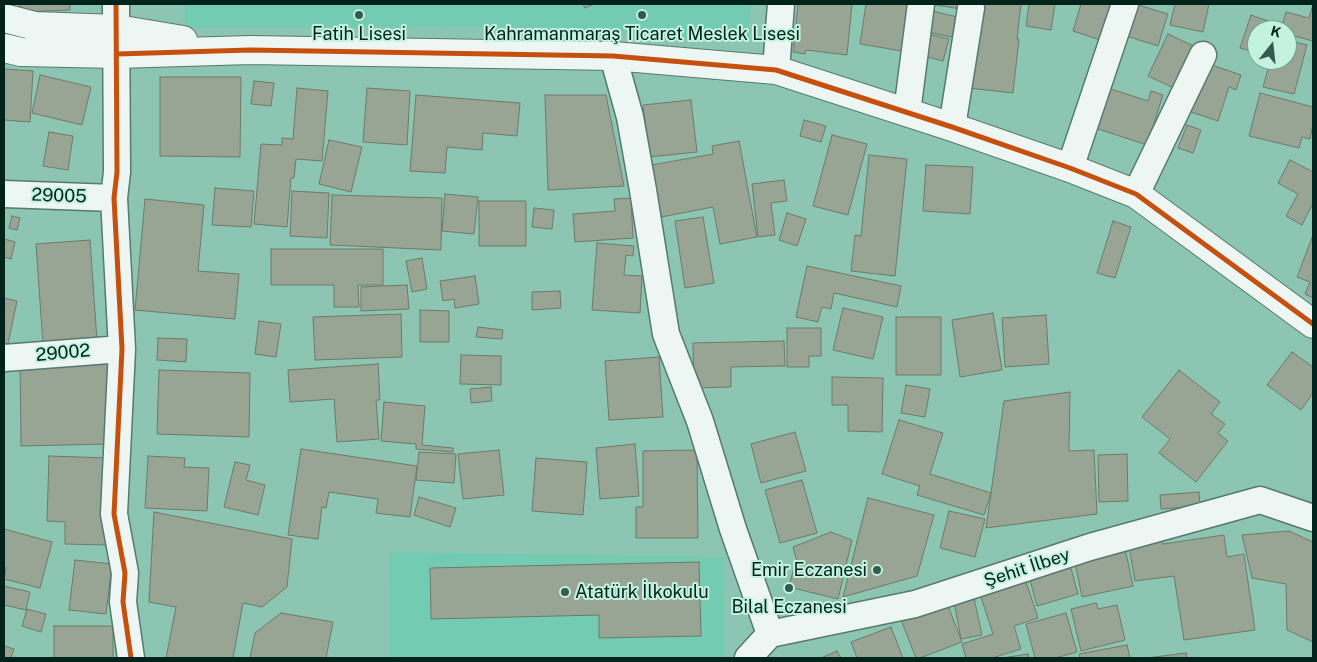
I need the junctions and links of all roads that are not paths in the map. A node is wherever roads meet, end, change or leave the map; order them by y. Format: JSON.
{"nodes":[{"id":1,"x":782,"y":4,"type":"edge"},
{"id":2,"x":921,"y":4,"type":"edge"},
{"id":3,"x":1125,"y":4,"type":"edge"},
{"id":4,"x":971,"y":8,"type":"dead end"},
{"id":5,"x":4,"y":18,"type":"edge"},
{"id":6,"x":117,"y":29,"type":"edge"},
{"id":7,"x":4,"y":48,"type":"edge"},
{"id":8,"x":1202,"y":55,"type":"dead end"},
{"id":9,"x":613,"y":56,"type":"junction"},
{"id":10,"x":776,"y":70,"type":"junction"},
{"id":11,"x":907,"y":112,"type":"junction"},
{"id":12,"x":952,"y":128,"type":"junction"},
{"id":13,"x":1070,"y":168,"type":"junction"},
{"id":14,"x":4,"y":194,"type":"edge"},
{"id":15,"x":1136,"y":194,"type":"junction"},
{"id":16,"x":114,"y":198,"type":"junction"},
{"id":17,"x":1313,"y":324,"type":"edge"},
{"id":18,"x":122,"y":349,"type":"junction"},
{"id":19,"x":4,"y":358,"type":"edge"},
{"id":20,"x":1313,"y":518,"type":"edge"},
{"id":21,"x":770,"y":634,"type":"junction"},
{"id":22,"x":131,"y":658,"type":"edge"},
{"id":23,"x":748,"y":658,"type":"edge"}],
"edges":[{"from":1,"to":10,"type":"street"},
{"from":2,"to":11,"type":"street"},
{"from":3,"to":13,"type":"street"},
{"from":4,"to":12,"type":"street"},
{"from":5,"to":6,"type":"street"},
{"from":6,"to":7,"type":"street"},
{"from":6,"to":9,"type":"street"},
{"from":6,"to":16,"type":"street"},
{"from":8,"to":15,"type":"street"},
{"from":9,"to":10,"type":"street"},
{"from":9,"to":21,"type":"street"},
{"from":10,"to":11,"type":"street"},
{"from":11,"to":12,"type":"street"},
{"from":12,"to":13,"type":"street"},
{"from":13,"to":15,"type":"street"},
{"from":14,"to":16,"type":"street","name":"29005"},
{"from":15,"to":17,"type":"street"},
{"from":16,"to":18,"type":"street"},
{"from":18,"to":19,"type":"street","name":"29002"},
{"from":18,"to":22,"type":"street"},
{"from":20,"to":21,"type":"street","name":"Şehit İlbey"},
{"from":21,"to":23,"type":"street"}]}
